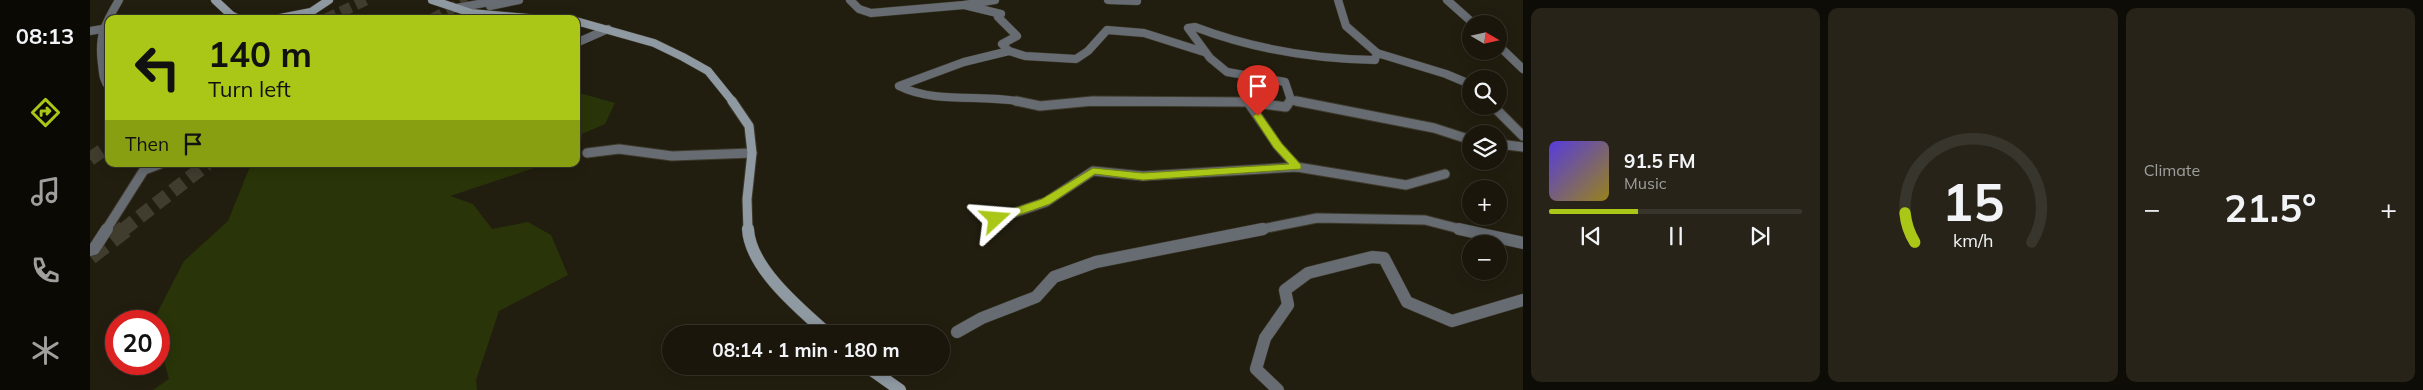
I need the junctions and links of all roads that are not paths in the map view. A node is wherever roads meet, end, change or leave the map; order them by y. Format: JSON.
{"nodes":[{"id":1,"x":119,"y":0,"type":"edge"},
{"id":2,"x":215,"y":0,"type":"edge"},
{"id":3,"x":329,"y":0,"type":"edge"},
{"id":4,"x":432,"y":0,"type":"edge"},
{"id":5,"x":463,"y":0,"type":"edge"},
{"id":6,"x":500,"y":0,"type":"edge"},
{"id":7,"x":519,"y":0,"type":"edge"},
{"id":8,"x":850,"y":0,"type":"edge"},
{"id":9,"x":995,"y":0,"type":"edge"},
{"id":10,"x":1108,"y":0,"type":"edge"},
{"id":11,"x":1338,"y":0,"type":"edge"},
{"id":12,"x":1447,"y":0,"type":"edge"},
{"id":13,"x":1137,"y":1,"type":"edge"},
{"id":14,"x":964,"y":6,"type":"junction"},
{"id":15,"x":456,"y":8,"type":"junction"},
{"id":16,"x":464,"y":10,"type":"junction"},
{"id":17,"x":110,"y":15,"type":"edge"},
{"id":18,"x":231,"y":15,"type":"edge"},
{"id":19,"x":296,"y":15,"type":"edge"},
{"id":20,"x":492,"y":15,"type":"edge"},
{"id":21,"x":1464,"y":15,"type":"edge"},
{"id":22,"x":580,"y":22,"type":"edge"},
{"id":23,"x":105,"y":24,"type":"edge"},
{"id":24,"x":102,"y":29,"type":"junction"},
{"id":25,"x":608,"y":29,"type":"junction"},
{"id":26,"x":90,"y":31,"type":"edge"},
{"id":27,"x":580,"y":41,"type":"edge"},
{"id":28,"x":1009,"y":51,"type":"junction"},
{"id":29,"x":1204,"y":52,"type":"junction"},
{"id":30,"x":1377,"y":53,"type":"junction"},
{"id":31,"x":1508,"y":55,"type":"edge"},
{"id":32,"x":1523,"y":69,"type":"edge"},
{"id":33,"x":1462,"y":81,"type":"edge"},
{"id":34,"x":105,"y":83,"type":"edge"},
{"id":35,"x":1291,"y":100,"type":"junction"},
{"id":36,"x":1248,"y":102,"type":"junction"},
{"id":37,"x":1502,"y":115,"type":"edge"},
{"id":38,"x":1523,"y":136,"type":"edge"},
{"id":39,"x":1462,"y":137,"type":"edge"},
{"id":40,"x":1507,"y":145,"type":"edge"},
{"id":41,"x":1523,"y":147,"type":"edge"},
{"id":42,"x":586,"y":153,"type":"dead end"},
{"id":43,"x":752,"y":153,"type":"junction"},
{"id":44,"x":152,"y":167,"type":"edge"},
{"id":45,"x":1297,"y":167,"type":"junction"},
{"id":46,"x":1445,"y":174,"type":"dead end"},
{"id":47,"x":996,"y":219,"type":"dead end"},
{"id":48,"x":1523,"y":243,"type":"edge"},
{"id":49,"x":90,"y":250,"type":"edge"},
{"id":50,"x":1523,"y":300,"type":"edge"},
{"id":51,"x":818,"y":325,"type":"edge"},
{"id":52,"x":957,"y":332,"type":"dead end"},
{"id":53,"x":879,"y":375,"type":"edge"},
{"id":54,"x":900,"y":390,"type":"edge"},
{"id":55,"x":1278,"y":390,"type":"edge"}],
"edges":[{"from":1,"to":17,"type":"street"},
{"from":2,"to":18,"type":"street"},
{"from":3,"to":19,"type":"street"},
{"from":4,"to":15,"type":"street"},
{"from":5,"to":15,"type":"street"},
{"from":6,"to":15,"type":"street"},
{"from":7,"to":16,"type":"street"},
{"from":8,"to":14,"type":"street"},
{"from":9,"to":14,"type":"street"},
{"from":10,"to":13,"type":"street"},
{"from":11,"to":30,"type":"street"},
{"from":12,"to":21,"type":"street"},
{"from":14,"to":28,"type":"street"},
{"from":15,"to":16,"type":"street"},
{"from":16,"to":20,"type":"street"},
{"from":22,"to":25,"type":"street"},
{"from":23,"to":24,"type":"street"},
{"from":24,"to":26,"type":"street"},
{"from":24,"to":34,"type":"street"},
{"from":25,"to":27,"type":"street"},
{"from":25,"to":43,"type":"street"},
{"from":28,"to":29,"type":"street"},
{"from":28,"to":36,"type":"street"},
{"from":29,"to":30,"type":"street"},
{"from":29,"to":35,"type":"street"},
{"from":30,"to":33,"type":"street"},
{"from":31,"to":32,"type":"street"},
{"from":35,"to":36,"type":"street"},
{"from":35,"to":39,"type":"street"},
{"from":36,"to":45,"type":"street"},
{"from":37,"to":38,"type":"street"},
{"from":40,"to":41,"type":"street"},
{"from":42,"to":43,"type":"street"},
{"from":43,"to":51,"type":"street"},
{"from":44,"to":49,"type":"street"},
{"from":45,"to":46,"type":"street"},
{"from":45,"to":47,"type":"street"},
{"from":48,"to":52,"type":"street"},
{"from":50,"to":55,"type":"street"},
{"from":53,"to":54,"type":"street"}]}
